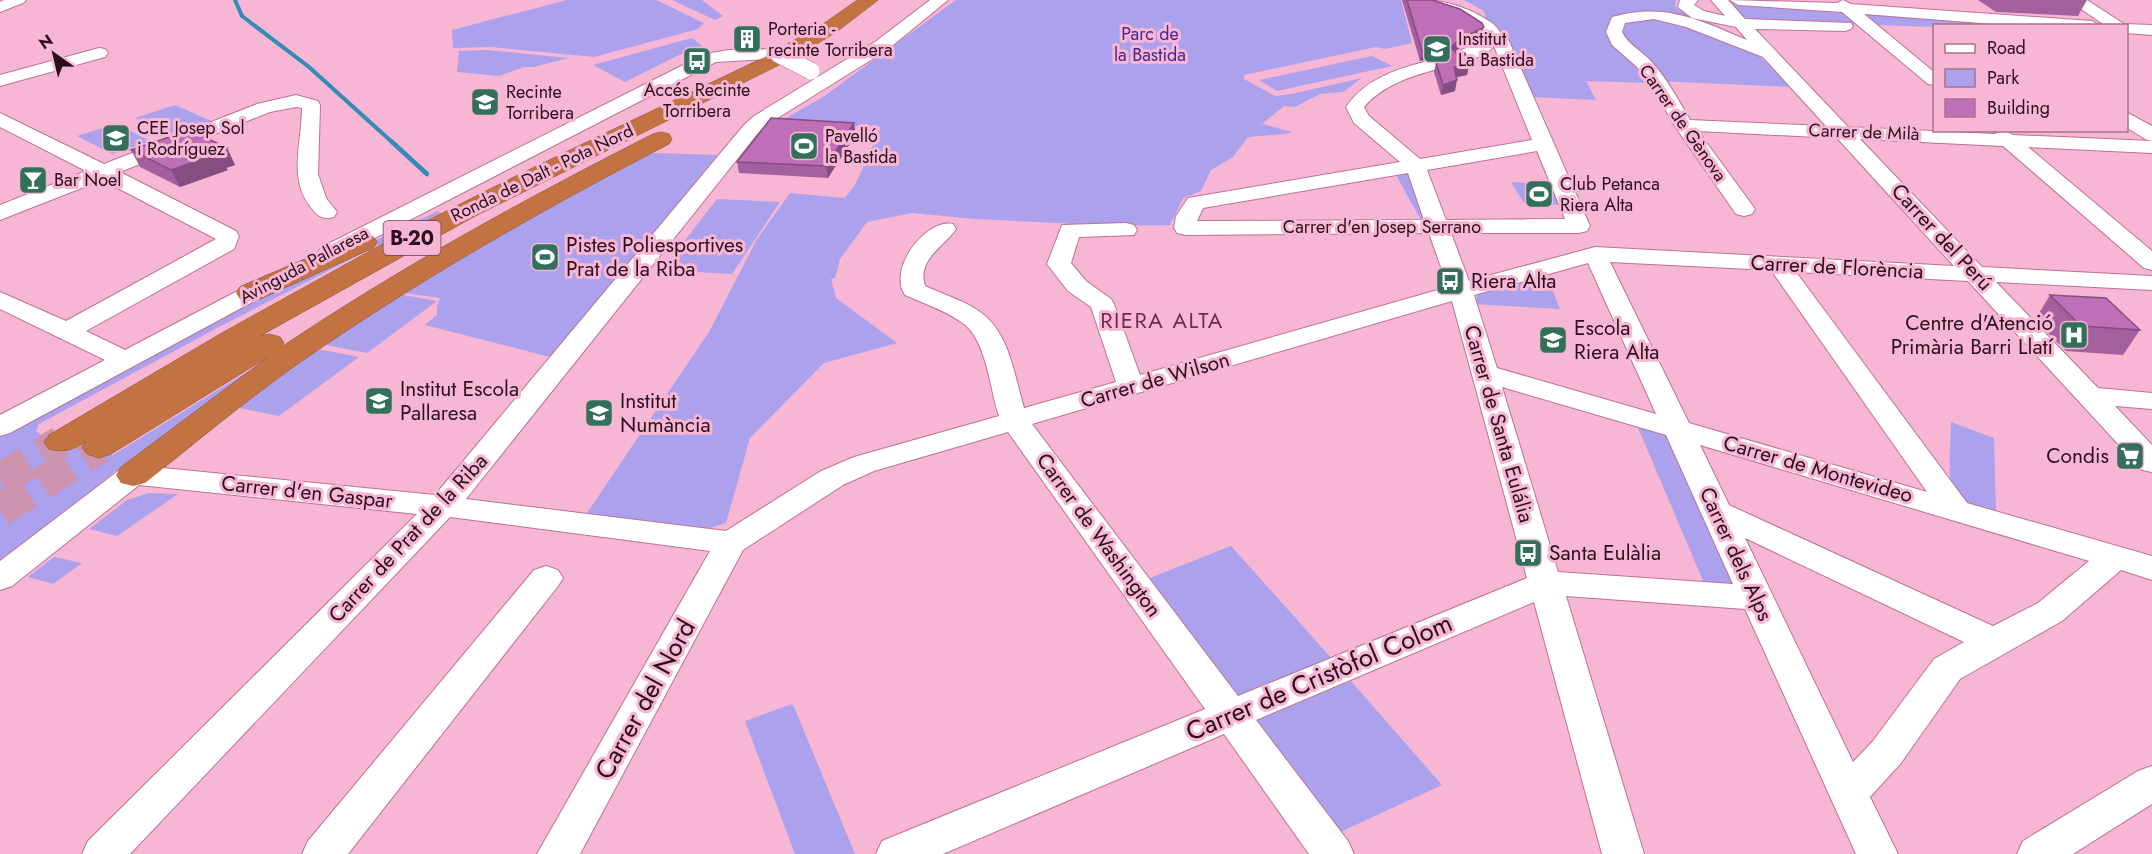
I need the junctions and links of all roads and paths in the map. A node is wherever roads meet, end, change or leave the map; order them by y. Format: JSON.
{"nodes":[{"id":1,"x":26,"y":0,"type":"edge"},
{"id":2,"x":940,"y":0,"type":"edge"},
{"id":3,"x":1428,"y":0,"type":"edge"},
{"id":4,"x":1690,"y":0,"type":"edge"},
{"id":5,"x":1719,"y":0,"type":"edge"},
{"id":6,"x":1738,"y":0,"type":"edge"},
{"id":7,"x":1956,"y":0,"type":"edge"},
{"id":8,"x":2076,"y":0,"type":"edge"},
{"id":9,"x":878,"y":2,"type":"edge"},
{"id":10,"x":9,"y":3,"type":"edge"},
{"id":11,"x":1841,"y":4,"type":"edge"},
{"id":12,"x":1980,"y":17,"type":"junction"},
{"id":13,"x":1706,"y":18,"type":"junction"},
{"id":14,"x":1740,"y":22,"type":"junction"},
{"id":15,"x":2067,"y":24,"type":"edge"},
{"id":16,"x":2115,"y":24,"type":"edge"},
{"id":17,"x":1869,"y":27,"type":"junction"},
{"id":18,"x":1933,"y":30,"type":"edge"},
{"id":19,"x":1492,"y":37,"type":"junction"},
{"id":20,"x":1755,"y":40,"type":"junction"},
{"id":21,"x":99,"y":53,"type":"dead end"},
{"id":22,"x":1768,"y":53,"type":"junction"},
{"id":23,"x":1460,"y":57,"type":"edge"},
{"id":24,"x":1432,"y":65,"type":"dead end"},
{"id":25,"x":797,"y":66,"type":"junction"},
{"id":26,"x":1933,"y":78,"type":"edge"},
{"id":27,"x":0,"y":81,"type":"edge"},
{"id":28,"x":0,"y":119,"type":"edge"},
{"id":29,"x":2128,"y":119,"type":"edge"},
{"id":30,"x":1684,"y":124,"type":"junction"},
{"id":31,"x":1844,"y":131,"type":"junction"},
{"id":32,"x":2002,"y":135,"type":"edge"},
{"id":33,"x":2152,"y":135,"type":"edge"},
{"id":34,"x":1545,"y":144,"type":"junction"},
{"id":35,"x":2152,"y":147,"type":"edge"},
{"id":36,"x":1415,"y":165,"type":"junction"},
{"id":37,"x":103,"y":172,"type":"junction"},
{"id":38,"x":1744,"y":209,"type":"dead end"},
{"id":39,"x":326,"y":212,"type":"dead end"},
{"id":40,"x":0,"y":213,"type":"edge"},
{"id":41,"x":1438,"y":227,"type":"junction"},
{"id":42,"x":945,"y":229,"type":"dead end"},
{"id":43,"x":1126,"y":230,"type":"dead end"},
{"id":44,"x":1595,"y":254,"type":"junction"},
{"id":45,"x":2152,"y":262,"type":"edge"},
{"id":46,"x":1779,"y":265,"type":"junction"},
{"id":47,"x":1977,"y":274,"type":"junction"},
{"id":48,"x":2152,"y":283,"type":"edge"},
{"id":49,"x":1461,"y":291,"type":"junction"},
{"id":50,"x":250,"y":293,"type":"joint"},
{"id":51,"x":0,"y":299,"type":"edge"},
{"id":52,"x":67,"y":331,"type":"junction"},
{"id":53,"x":125,"y":360,"type":"junction"},
{"id":54,"x":1484,"y":373,"type":"junction"},
{"id":55,"x":1131,"y":387,"type":"junction"},
{"id":56,"x":2089,"y":396,"type":"junction"},
{"id":57,"x":2152,"y":402,"type":"edge"},
{"id":58,"x":1015,"y":421,"type":"junction"},
{"id":59,"x":0,"y":427,"type":"edge"},
{"id":60,"x":1677,"y":429,"type":"junction"},
{"id":61,"x":61,"y":442,"type":"tunnel mouth"},
{"id":62,"x":99,"y":447,"type":"tunnel mouth"},
{"id":63,"x":2152,"y":463,"type":"edge"},
{"id":64,"x":133,"y":475,"type":"junction"},
{"id":65,"x":443,"y":506,"type":"junction"},
{"id":66,"x":1955,"y":509,"type":"junction"},
{"id":67,"x":1716,"y":512,"type":"junction"},
{"id":68,"x":732,"y":543,"type":"junction"},
{"id":69,"x":2114,"y":558,"type":"junction"},
{"id":70,"x":2152,"y":568,"type":"edge"},
{"id":71,"x":0,"y":578,"type":"edge"},
{"id":72,"x":546,"y":578,"type":"dead end"},
{"id":73,"x":1546,"y":583,"type":"junction"},
{"id":74,"x":1757,"y":598,"type":"junction"},
{"id":75,"x":1995,"y":642,"type":"junction"},
{"id":76,"x":1231,"y":714,"type":"junction"},
{"id":77,"x":2152,"y":783,"type":"edge"},
{"id":78,"x":1848,"y":794,"type":"junction"},
{"id":79,"x":2062,"y":847,"type":"edge"},
{"id":80,"x":103,"y":854,"type":"edge"},
{"id":81,"x":323,"y":854,"type":"edge"},
{"id":82,"x":558,"y":854,"type":"edge"},
{"id":83,"x":897,"y":854,"type":"edge"},
{"id":84,"x":1333,"y":854,"type":"edge"},
{"id":85,"x":1623,"y":854,"type":"edge"},
{"id":86,"x":1877,"y":854,"type":"edge"}],
"edges":[{"from":1,"to":10,"type":"street"},
{"from":2,"to":25,"type":"street","name":"Carrer de Prat de la Riba"},
{"from":3,"to":19,"type":"street"},
{"from":4,"to":13,"type":"street","name":"Carrer del Perú"},
{"from":5,"to":14,"type":"street","name":"Carrer del Perú"},
{"from":6,"to":11,"type":"street"},
{"from":7,"to":12,"type":"street"},
{"from":8,"to":16,"type":"street"},
{"from":9,"to":25,"type":"highway","name":"Ronda de Dalt - Pota Nord","number":"B-20"},
{"from":11,"to":12,"type":"street"},
{"from":11,"to":17,"type":"street"},
{"from":12,"to":15,"type":"street"},
{"from":13,"to":14,"type":"street"},
{"from":13,"to":20,"type":"street","name":"Carrer del Perú"},
{"from":14,"to":17,"type":"street"},
{"from":14,"to":20,"type":"street","name":"Carrer del Perú"},
{"from":17,"to":18,"type":"street"},
{"from":17,"to":26,"type":"street"},
{"from":19,"to":23,"type":"street"},
{"from":19,"to":34,"type":"street"},
{"from":20,"to":22,"type":"street","name":"Carrer del Perú"},
{"from":21,"to":27,"type":"street"},
{"from":22,"to":30,"type":"street","name":"Carrer de Gènova"},
{"from":22,"to":31,"type":"street","name":"Carrer del Perú"},
{"from":24,"to":36,"type":"street","name":"Carrer de Santa Eulália"},
{"from":25,"to":50,"type":"highway"},
{"from":25,"to":61,"type":"highway","name":"Ronda de Dalt - Pota Nord","number":"B-20"},
{"from":25,"to":62,"type":"highway","name":"Ronda de Dalt - Pota Nord","number":"B-20"},
{"from":25,"to":64,"type":"highway"},
{"from":25,"to":65,"type":"street","name":"Carrer de Prat de la Riba"},
{"from":28,"to":37,"type":"street"},
{"from":29,"to":33,"type":"street"},
{"from":30,"to":31,"type":"street","name":"Carrer de Milà"},
{"from":30,"to":38,"type":"street","name":"Carrer de Gènova"},
{"from":31,"to":32,"type":"street","name":"Carrer de Milà"},
{"from":31,"to":47,"type":"street","name":"Carrer del Perú"},
{"from":32,"to":35,"type":"street","name":"Carrer de Milà"},
{"from":32,"to":45,"type":"street"},
{"from":34,"to":36,"type":"street"},
{"from":34,"to":41,"type":"street","name":"Carrer d'en Josep Serrano"},
{"from":36,"to":41,"type":"street","name":"Carrer de Santa Eulália"},
{"from":36,"to":41,"type":"street","name":"Carrer d'en Josep Serrano"},
{"from":37,"to":39,"type":"street"},
{"from":37,"to":40,"type":"street"},
{"from":37,"to":52,"type":"street"},
{"from":41,"to":49,"type":"street","name":"Carrer de Santa Eulália"},
{"from":42,"to":58,"type":"street","name":"Carrer de Washington"},
{"from":43,"to":55,"type":"street"},
{"from":44,"to":46,"type":"street","name":"Carrer de Florència"},
{"from":44,"to":49,"type":"street","name":"Carrer de Wilson"},
{"from":44,"to":60,"type":"street","name":"Carrer dels Alps"},
{"from":46,"to":47,"type":"street","name":"Carrer de Florència"},
{"from":46,"to":66,"type":"street"},
{"from":47,"to":48,"type":"street","name":"Carrer de Florència"},
{"from":47,"to":56,"type":"street","name":"Carrer del Perú"},
{"from":49,"to":54,"type":"street","name":"Carrer de Santa Eulália"},
{"from":49,"to":55,"type":"street","name":"Carrer de Wilson"},
{"from":50,"to":53,"type":"street","name":"Avinguda Pallaresa"},
{"from":51,"to":52,"type":"street"},
{"from":52,"to":53,"type":"street"},
{"from":53,"to":59,"type":"street","name":"Avinguda Pallaresa"},
{"from":54,"to":60,"type":"street","name":"Carrer de Montevideo"},
{"from":54,"to":73,"type":"street","name":"Carrer de Santa Eulália"},
{"from":55,"to":58,"type":"street","name":"Carrer de Wilson"},
{"from":56,"to":57,"type":"street"},
{"from":56,"to":63,"type":"street","name":"Carrer del Perú"},
{"from":58,"to":68,"type":"street","name":"Carrer de Wilson"},
{"from":58,"to":76,"type":"street","name":"Carrer de Washington"},
{"from":60,"to":66,"type":"street","name":"Carrer de Montevideo"},
{"from":60,"to":67,"type":"street","name":"Carrer dels Alps"},
{"from":64,"to":65,"type":"street","name":"Carrer d'en Gaspar"},
{"from":64,"to":71,"type":"street"},
{"from":65,"to":68,"type":"street","name":"Carrer d'en Gaspar"},
{"from":65,"to":80,"type":"street","name":"Carrer de Prat de la Riba"},
{"from":66,"to":69,"type":"street","name":"Carrer de Montevideo"},
{"from":67,"to":74,"type":"street","name":"Carrer dels Alps"},
{"from":67,"to":75,"type":"street"},
{"from":68,"to":82,"type":"street","name":"Carrer del Nord"},
{"from":69,"to":70,"type":"street","name":"Carrer de Montevideo"},
{"from":69,"to":75,"type":"street"},
{"from":72,"to":81,"type":"street"},
{"from":73,"to":74,"type":"street","name":"Carrer de Cristòfol Colom"},
{"from":73,"to":76,"type":"street","name":"Carrer de Cristòfol Colom"},
{"from":73,"to":85,"type":"street","name":"Carrer de Santa Eulália"},
{"from":74,"to":78,"type":"street","name":"Carrer dels Alps"},
{"from":75,"to":78,"type":"street"},
{"from":76,"to":83,"type":"street","name":"Carrer de Cristòfol Colom"},
{"from":76,"to":84,"type":"street","name":"Carrer de Washington"},
{"from":77,"to":79,"type":"street"},
{"from":78,"to":86,"type":"street","name":"Carrer dels Alps"}]}
